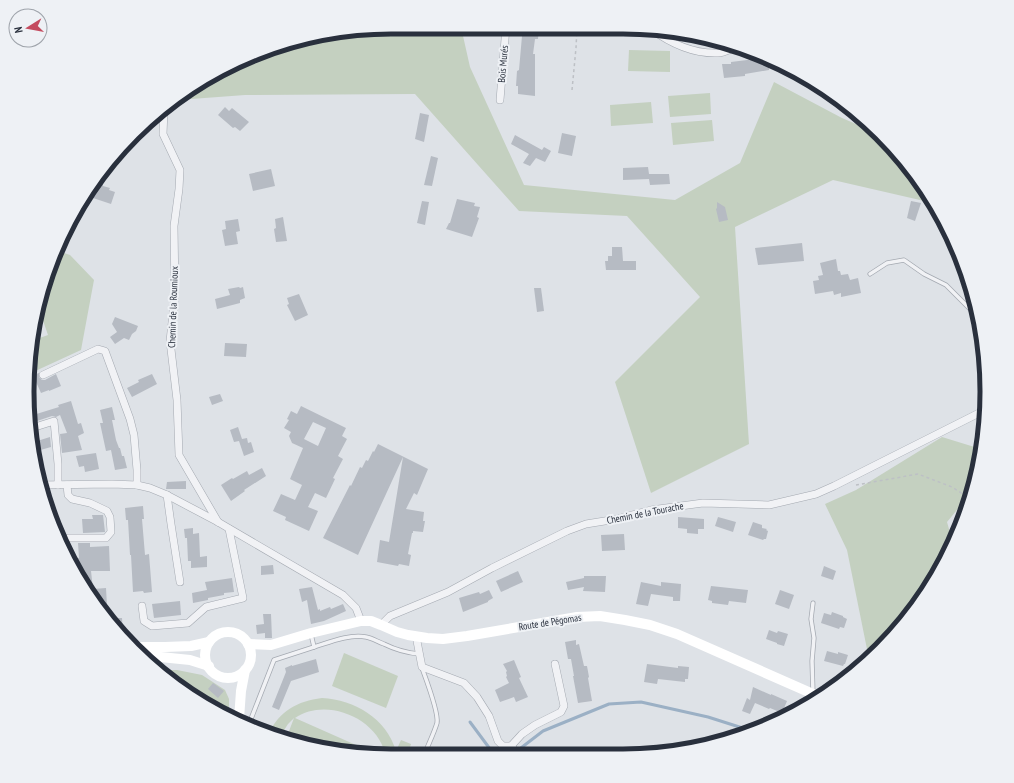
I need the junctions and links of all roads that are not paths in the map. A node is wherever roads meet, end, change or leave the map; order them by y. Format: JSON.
{"nodes":[{"id":1,"x":505,"y":34,"type":"edge"},
{"id":2,"x":660,"y":36,"type":"edge"},
{"id":3,"x":728,"y":50,"type":"edge"},
{"id":4,"x":500,"y":100,"type":"dead end"},
{"id":5,"x":164,"y":117,"type":"edge"},
{"id":6,"x":870,"y":274,"type":"dead end"},
{"id":7,"x":970,"y":309,"type":"edge"},
{"id":8,"x":44,"y":375,"type":"dead end"},
{"id":9,"x":979,"y":413,"type":"edge"},
{"id":10,"x":36,"y":427,"type":"edge"},
{"id":11,"x":46,"y":485,"type":"edge"},
{"id":12,"x":58,"y":485,"type":"junction"},
{"id":13,"x":67,"y":485,"type":"junction"},
{"id":14,"x":137,"y":485,"type":"junction"},
{"id":15,"x":167,"y":495,"type":"junction"},
{"id":16,"x":218,"y":522,"type":"junction"},
{"id":17,"x":229,"y":529,"type":"junction"},
{"id":18,"x":68,"y":538,"type":"dead end"},
{"id":19,"x":180,"y":582,"type":"dead end"},
{"id":20,"x":813,"y":602,"type":"dead end"},
{"id":21,"x":142,"y":606,"type":"dead end"},
{"id":22,"x":361,"y":621,"type":"junction"},
{"id":23,"x":381,"y":625,"type":"junction"},
{"id":24,"x":311,"y":633,"type":"junction"},
{"id":25,"x":416,"y":636,"type":"junction"},
{"id":26,"x":209,"y":642,"type":"junction"},
{"id":27,"x":248,"y":644,"type":"junction"},
{"id":28,"x":271,"y":644,"type":"junction"},
{"id":29,"x":141,"y":646,"type":"edge"},
{"id":30,"x":314,"y":647,"type":"junction"},
{"id":31,"x":420,"y":654,"type":"junction"},
{"id":32,"x":152,"y":656,"type":"edge"},
{"id":33,"x":251,"y":660,"type":"junction"},
{"id":34,"x":555,"y":664,"type":"dead end"},
{"id":35,"x":209,"y":666,"type":"junction"},
{"id":36,"x":422,"y":667,"type":"junction"},
{"id":37,"x":245,"y":670,"type":"junction"},
{"id":38,"x":230,"y":678,"type":"junction"},
{"id":39,"x":241,"y":691,"type":"junction"},
{"id":40,"x":817,"y":692,"type":"edge"},
{"id":41,"x":814,"y":693,"type":"edge"},
{"id":42,"x":239,"y":715,"type":"edge"},
{"id":43,"x":251,"y":720,"type":"edge"},
{"id":44,"x":427,"y":749,"type":"edge"},
{"id":45,"x":514,"y":749,"type":"edge"}],
"edges":[{"from":1,"to":4,"type":"street","name":"Bois Murés"},
{"from":2,"to":3,"type":"street"},
{"from":5,"to":16,"type":"street","name":"Chemin de la Roumioux"},
{"from":6,"to":7,"type":"lane"},
{"from":8,"to":14,"type":"street"},
{"from":9,"to":23,"type":"street","name":"Chemin de la Tourache"},
{"from":10,"to":12,"type":"street"},
{"from":11,"to":12,"type":"street"},
{"from":12,"to":13,"type":"street"},
{"from":13,"to":14,"type":"street"},
{"from":13,"to":18,"type":"street"},
{"from":14,"to":15,"type":"street"},
{"from":15,"to":16,"type":"street"},
{"from":15,"to":19,"type":"street"},
{"from":16,"to":17,"type":"street"},
{"from":17,"to":21,"type":"street"},
{"from":17,"to":22,"type":"street"},
{"from":20,"to":40,"type":"lane"},
{"from":22,"to":23,"type":"main road","name":"Route de Pégomas"},
{"from":22,"to":24,"type":"main road","name":"Route de Pégomas"},
{"from":23,"to":25,"type":"main road","name":"Route de Pégomas"},
{"from":24,"to":28,"type":"main road","name":"Route de Pégomas"},
{"from":24,"to":30,"type":"lane"},
{"from":25,"to":31,"type":"street"},
{"from":25,"to":41,"type":"main road","name":"Route de Pégomas"},
{"from":26,"to":27,"type":"main road"},
{"from":26,"to":29,"type":"main road"},
{"from":26,"to":35,"type":"main road"},
{"from":27,"to":28,"type":"main road","name":"Route de Pégomas"},
{"from":27,"to":33,"type":"main road"},
{"from":28,"to":33,"type":"main road","name":"Route de Pégomas"},
{"from":30,"to":31,"type":"lane"},
{"from":30,"to":43,"type":"lane"},
{"from":31,"to":36,"type":"street"},
{"from":32,"to":35,"type":"main road"},
{"from":33,"to":37,"type":"main road"},
{"from":34,"to":45,"type":"street"},
{"from":35,"to":38,"type":"main road"},
{"from":36,"to":44,"type":"lane"},
{"from":36,"to":45,"type":"street"},
{"from":37,"to":38,"type":"main road"},
{"from":37,"to":39,"type":"main road"},
{"from":38,"to":39,"type":"main road"},
{"from":39,"to":42,"type":"main road"}]}
